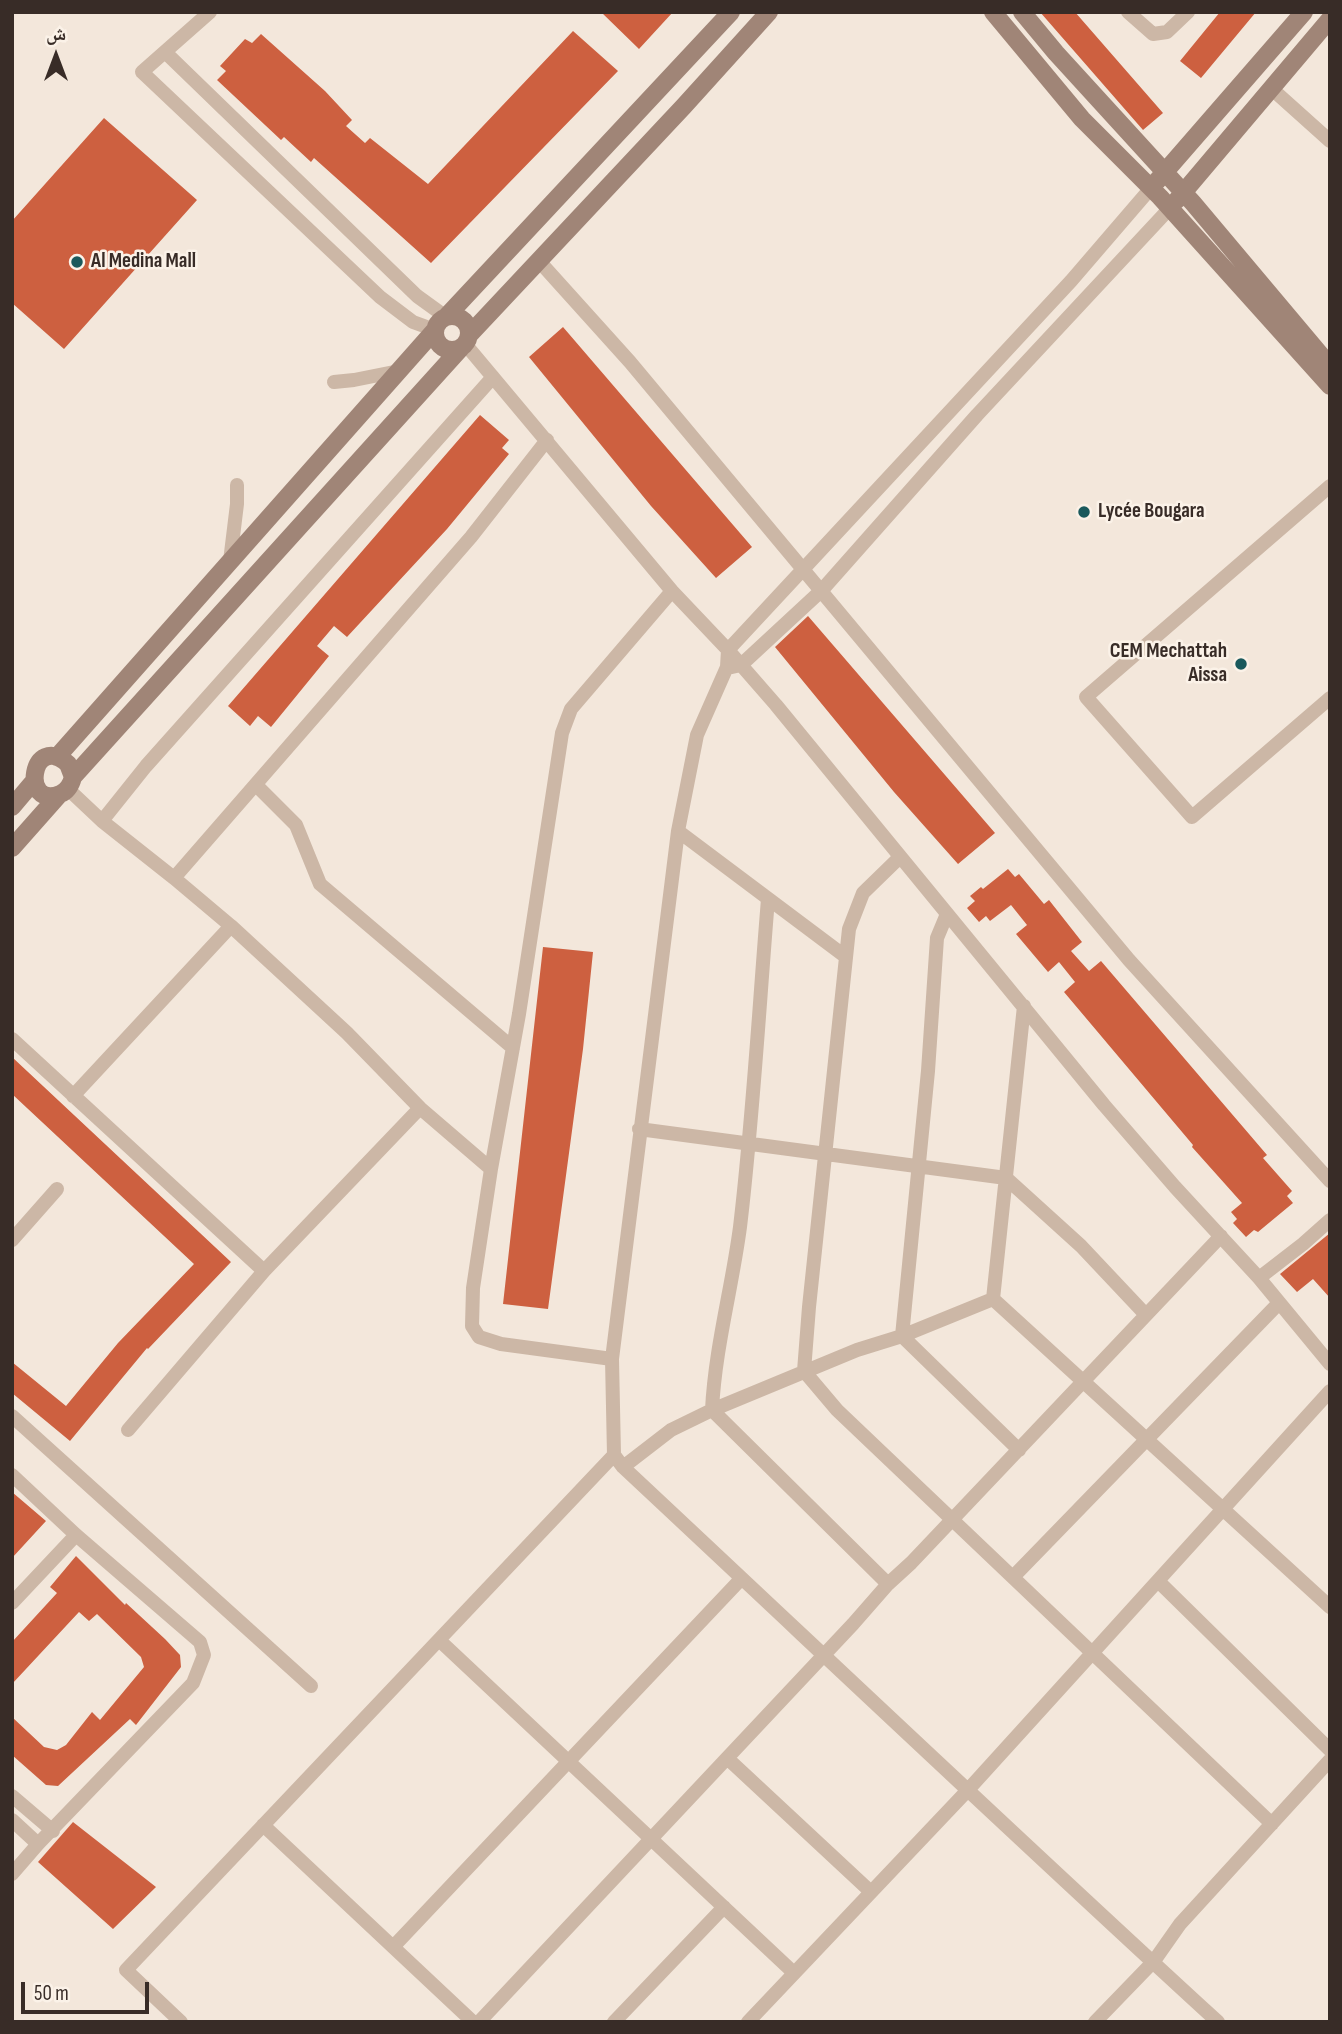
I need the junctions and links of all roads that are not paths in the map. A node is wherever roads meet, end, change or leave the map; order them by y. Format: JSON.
{"nodes":[{"id":1,"x":210,"y":12,"type":"edge"},
{"id":2,"x":731,"y":12,"type":"edge"},
{"id":3,"x":769,"y":12,"type":"edge"},
{"id":4,"x":993,"y":12,"type":"edge"},
{"id":5,"x":1021,"y":12,"type":"edge"},
{"id":6,"x":1128,"y":12,"type":"edge"},
{"id":7,"x":1188,"y":12,"type":"edge"},
{"id":8,"x":1304,"y":12,"type":"edge"},
{"id":9,"x":1330,"y":19,"type":"edge"},
{"id":10,"x":165,"y":52,"type":"junction"},
{"id":11,"x":1272,"y":89,"type":"junction"},
{"id":12,"x":1330,"y":141,"type":"edge"},
{"id":13,"x":1165,"y":174,"type":"junction"},
{"id":14,"x":1151,"y":188,"type":"junction"},
{"id":15,"x":1183,"y":192,"type":"junction"},
{"id":16,"x":1170,"y":208,"type":"junction"},
{"id":17,"x":539,"y":261,"type":"junction"},
{"id":18,"x":440,"y":323,"type":"junction"},
{"id":19,"x":466,"y":342,"type":"junction"},
{"id":20,"x":1330,"y":366,"type":"edge"},
{"id":21,"x":399,"y":370,"type":"junction"},
{"id":22,"x":493,"y":377,"type":"junction"},
{"id":23,"x":334,"y":382,"type":"dead end"},
{"id":24,"x":1330,"y":386,"type":"edge"},
{"id":25,"x":547,"y":440,"type":"junction"},
{"id":26,"x":237,"y":485,"type":"dead end"},
{"id":27,"x":1330,"y":486,"type":"edge"},
{"id":28,"x":230,"y":561,"type":"junction"},
{"id":29,"x":802,"y":571,"type":"junction"},
{"id":30,"x":822,"y":590,"type":"junction"},
{"id":31,"x":672,"y":591,"type":"junction"},
{"id":32,"x":728,"y":650,"type":"junction"},
{"id":33,"x":734,"y":666,"type":"junction"},
{"id":34,"x":1330,"y":698,"type":"edge"},
{"id":35,"x":57,"y":757,"type":"junction"},
{"id":36,"x":34,"y":780,"type":"junction"},
{"id":37,"x":256,"y":785,"type":"junction"},
{"id":38,"x":66,"y":787,"type":"junction"},
{"id":39,"x":12,"y":807,"type":"edge"},
{"id":40,"x":102,"y":821,"type":"junction"},
{"id":41,"x":678,"y":831,"type":"junction"},
{"id":42,"x":12,"y":848,"type":"edge"},
{"id":43,"x":900,"y":857,"type":"junction"},
{"id":44,"x":174,"y":878,"type":"junction"},
{"id":45,"x":768,"y":898,"type":"junction"},
{"id":46,"x":947,"y":914,"type":"junction"},
{"id":47,"x":231,"y":926,"type":"junction"},
{"id":48,"x":846,"y":957,"type":"junction"},
{"id":49,"x":1024,"y":1006,"type":"junction"},
{"id":50,"x":12,"y":1039,"type":"edge"},
{"id":51,"x":513,"y":1048,"type":"junction"},
{"id":52,"x":73,"y":1096,"type":"junction"},
{"id":53,"x":420,"y":1108,"type":"junction"},
{"id":54,"x":639,"y":1129,"type":"junction"},
{"id":55,"x":750,"y":1143,"type":"junction"},
{"id":56,"x":826,"y":1153,"type":"junction"},
{"id":57,"x":918,"y":1165,"type":"junction"},
{"id":58,"x":491,"y":1169,"type":"junction"},
{"id":59,"x":1006,"y":1178,"type":"junction"},
{"id":60,"x":1330,"y":1181,"type":"edge"},
{"id":61,"x":57,"y":1189,"type":"dead end"},
{"id":62,"x":1330,"y":1220,"type":"edge"},
{"id":63,"x":1221,"y":1236,"type":"junction"},
{"id":64,"x":12,"y":1240,"type":"edge"},
{"id":65,"x":264,"y":1271,"type":"junction"},
{"id":66,"x":1259,"y":1278,"type":"junction"},
{"id":67,"x":993,"y":1299,"type":"junction"},
{"id":68,"x":1279,"y":1303,"type":"junction"},
{"id":69,"x":1146,"y":1315,"type":"junction"},
{"id":70,"x":902,"y":1336,"type":"junction"},
{"id":71,"x":612,"y":1359,"type":"junction"},
{"id":72,"x":1330,"y":1364,"type":"edge"},
{"id":73,"x":804,"y":1371,"type":"junction"},
{"id":74,"x":1083,"y":1382,"type":"junction"},
{"id":75,"x":1330,"y":1391,"type":"edge"},
{"id":76,"x":712,"y":1410,"type":"junction"},
{"id":77,"x":12,"y":1416,"type":"edge"},
{"id":78,"x":128,"y":1430,"type":"dead end"},
{"id":79,"x":1146,"y":1440,"type":"junction"},
{"id":80,"x":1019,"y":1450,"type":"junction"},
{"id":81,"x":614,"y":1455,"type":"junction"},
{"id":82,"x":623,"y":1467,"type":"junction"},
{"id":83,"x":12,"y":1475,"type":"edge"},
{"id":84,"x":1223,"y":1509,"type":"junction"},
{"id":85,"x":952,"y":1520,"type":"junction"},
{"id":86,"x":76,"y":1535,"type":"junction"},
{"id":87,"x":1013,"y":1577,"type":"junction"},
{"id":88,"x":741,"y":1579,"type":"junction"},
{"id":89,"x":1158,"y":1581,"type":"junction"},
{"id":90,"x":888,"y":1584,"type":"junction"},
{"id":91,"x":12,"y":1603,"type":"edge"},
{"id":92,"x":1330,"y":1607,"type":"edge"},
{"id":93,"x":439,"y":1640,"type":"junction"},
{"id":94,"x":1092,"y":1653,"type":"junction"},
{"id":95,"x":825,"y":1655,"type":"junction"},
{"id":96,"x":311,"y":1686,"type":"dead end"},
{"id":97,"x":1330,"y":1750,"type":"edge"},
{"id":98,"x":727,"y":1758,"type":"junction"},
{"id":99,"x":1330,"y":1760,"type":"edge"},
{"id":100,"x":569,"y":1762,"type":"junction"},
{"id":101,"x":967,"y":1791,"type":"junction"},
{"id":102,"x":12,"y":1796,"type":"edge"},
{"id":103,"x":12,"y":1819,"type":"edge"},
{"id":104,"x":1272,"y":1824,"type":"junction"},
{"id":105,"x":263,"y":1825,"type":"junction"},
{"id":106,"x":53,"y":1831,"type":"junction"},
{"id":107,"x":651,"y":1839,"type":"junction"},
{"id":108,"x":38,"y":1844,"type":"junction"},
{"id":109,"x":12,"y":1874,"type":"edge"},
{"id":110,"x":871,"y":1892,"type":"junction"},
{"id":111,"x":724,"y":1907,"type":"junction"},
{"id":112,"x":393,"y":1947,"type":"junction"},
{"id":113,"x":1154,"y":1961,"type":"junction"},
{"id":114,"x":794,"y":1973,"type":"junction"},
{"id":115,"x":181,"y":2022,"type":"edge"},
{"id":116,"x":473,"y":2022,"type":"edge"},
{"id":117,"x":479,"y":2022,"type":"edge"},
{"id":118,"x":614,"y":2022,"type":"edge"},
{"id":119,"x":748,"y":2022,"type":"edge"},
{"id":120,"x":1095,"y":2022,"type":"edge"},
{"id":121,"x":1218,"y":2022,"type":"edge"}],
"edges":[{"from":1,"to":10,"type":"street"},
{"from":2,"to":18,"type":"main road"},
{"from":3,"to":17,"type":"main road"},
{"from":4,"to":14,"type":"main road"},
{"from":5,"to":13,"type":"main road"},
{"from":6,"to":7,"type":"street"},
{"from":8,"to":13,"type":"main road"},
{"from":9,"to":11,"type":"main road"},
{"from":10,"to":18,"type":"street"},
{"from":10,"to":18,"type":"street"},
{"from":11,"to":12,"type":"street"},
{"from":11,"to":15,"type":"main road"},
{"from":13,"to":14,"type":"main road"},
{"from":13,"to":15,"type":"main road"},
{"from":14,"to":16,"type":"main road"},
{"from":14,"to":29,"type":"street"},
{"from":15,"to":16,"type":"main road"},
{"from":15,"to":20,"type":"main road"},
{"from":16,"to":24,"type":"main road"},
{"from":16,"to":30,"type":"street"},
{"from":17,"to":19,"type":"main road"},
{"from":17,"to":29,"type":"street"},
{"from":18,"to":19,"type":"main road"},
{"from":18,"to":19,"type":"main road"},
{"from":18,"to":21,"type":"main road"},
{"from":19,"to":22,"type":"street"},
{"from":19,"to":38,"type":"main road"},
{"from":21,"to":23,"type":"street"},
{"from":21,"to":28,"type":"main road"},
{"from":22,"to":25,"type":"street"},
{"from":22,"to":40,"type":"street"},
{"from":25,"to":31,"type":"street"},
{"from":25,"to":37,"type":"street"},
{"from":26,"to":28,"type":"street"},
{"from":27,"to":34,"type":"street"},
{"from":28,"to":35,"type":"main road"},
{"from":29,"to":30,"type":"street"},
{"from":29,"to":32,"type":"street"},
{"from":30,"to":33,"type":"street"},
{"from":30,"to":60,"type":"street"},
{"from":31,"to":32,"type":"street"},
{"from":31,"to":51,"type":"street"},
{"from":32,"to":33,"type":"street"},
{"from":33,"to":41,"type":"street"},
{"from":33,"to":43,"type":"street"},
{"from":35,"to":36,"type":"main road"},
{"from":35,"to":38,"type":"main road"},
{"from":36,"to":38,"type":"main road"},
{"from":36,"to":39,"type":"main road"},
{"from":37,"to":44,"type":"street"},
{"from":37,"to":51,"type":"street"},
{"from":38,"to":40,"type":"street"},
{"from":38,"to":42,"type":"main road"},
{"from":40,"to":44,"type":"street"},
{"from":41,"to":45,"type":"street"},
{"from":41,"to":54,"type":"street"},
{"from":43,"to":46,"type":"street"},
{"from":43,"to":48,"type":"street"},
{"from":44,"to":47,"type":"street"},
{"from":45,"to":48,"type":"street"},
{"from":45,"to":55,"type":"street"},
{"from":46,"to":49,"type":"street"},
{"from":46,"to":57,"type":"street"},
{"from":47,"to":52,"type":"street"},
{"from":47,"to":53,"type":"street"},
{"from":48,"to":56,"type":"street"},
{"from":49,"to":59,"type":"street"},
{"from":49,"to":63,"type":"street"},
{"from":50,"to":52,"type":"street"},
{"from":51,"to":58,"type":"street"},
{"from":52,"to":65,"type":"street"},
{"from":53,"to":58,"type":"street"},
{"from":53,"to":65,"type":"street"},
{"from":54,"to":55,"type":"street"},
{"from":54,"to":71,"type":"street"},
{"from":55,"to":56,"type":"street"},
{"from":55,"to":76,"type":"street"},
{"from":56,"to":57,"type":"street"},
{"from":56,"to":73,"type":"street"},
{"from":57,"to":59,"type":"street"},
{"from":57,"to":70,"type":"street"},
{"from":58,"to":71,"type":"street"},
{"from":59,"to":67,"type":"street"},
{"from":59,"to":69,"type":"street"},
{"from":61,"to":64,"type":"street"},
{"from":62,"to":66,"type":"street"},
{"from":63,"to":66,"type":"street"},
{"from":63,"to":69,"type":"street"},
{"from":65,"to":78,"type":"street"},
{"from":66,"to":68,"type":"street"},
{"from":67,"to":70,"type":"street"},
{"from":67,"to":74,"type":"street"},
{"from":68,"to":72,"type":"street"},
{"from":68,"to":79,"type":"street"},
{"from":69,"to":74,"type":"street"},
{"from":70,"to":73,"type":"street"},
{"from":70,"to":80,"type":"street"},
{"from":71,"to":81,"type":"street"},
{"from":73,"to":76,"type":"street"},
{"from":73,"to":85,"type":"street"},
{"from":74,"to":79,"type":"street"},
{"from":74,"to":80,"type":"street"},
{"from":75,"to":84,"type":"street"},
{"from":76,"to":82,"type":"street"},
{"from":76,"to":90,"type":"street"},
{"from":77,"to":96,"type":"street"},
{"from":79,"to":84,"type":"street"},
{"from":79,"to":87,"type":"street"},
{"from":80,"to":85,"type":"street"},
{"from":81,"to":82,"type":"street"},
{"from":81,"to":93,"type":"street"},
{"from":82,"to":88,"type":"street"},
{"from":83,"to":86,"type":"street"},
{"from":84,"to":89,"type":"street"},
{"from":84,"to":92,"type":"street"},
{"from":85,"to":87,"type":"street"},
{"from":85,"to":90,"type":"street"},
{"from":86,"to":91,"type":"street"},
{"from":86,"to":106,"type":"street"},
{"from":87,"to":94,"type":"street"},
{"from":88,"to":95,"type":"street"},
{"from":88,"to":100,"type":"street"},
{"from":89,"to":94,"type":"street"},
{"from":89,"to":97,"type":"street"},
{"from":90,"to":95,"type":"street"},
{"from":93,"to":100,"type":"street"},
{"from":93,"to":105,"type":"street"},
{"from":94,"to":101,"type":"street"},
{"from":94,"to":104,"type":"street"},
{"from":95,"to":98,"type":"street"},
{"from":95,"to":101,"type":"street"},
{"from":98,"to":107,"type":"street"},
{"from":98,"to":110,"type":"street"},
{"from":99,"to":104,"type":"street"},
{"from":100,"to":107,"type":"street"},
{"from":100,"to":112,"type":"street"},
{"from":101,"to":110,"type":"street"},
{"from":101,"to":113,"type":"street"},
{"from":102,"to":106,"type":"street"},
{"from":103,"to":108,"type":"street"},
{"from":104,"to":113,"type":"street"},
{"from":105,"to":112,"type":"street"},
{"from":105,"to":115,"type":"street"},
{"from":106,"to":108,"type":"street"},
{"from":107,"to":111,"type":"street"},
{"from":107,"to":117,"type":"street"},
{"from":108,"to":109,"type":"street"},
{"from":110,"to":114,"type":"street"},
{"from":111,"to":114,"type":"street"},
{"from":111,"to":118,"type":"street"},
{"from":112,"to":116,"type":"street"},
{"from":113,"to":120,"type":"street"},
{"from":113,"to":121,"type":"street"},
{"from":114,"to":119,"type":"street"}]}
